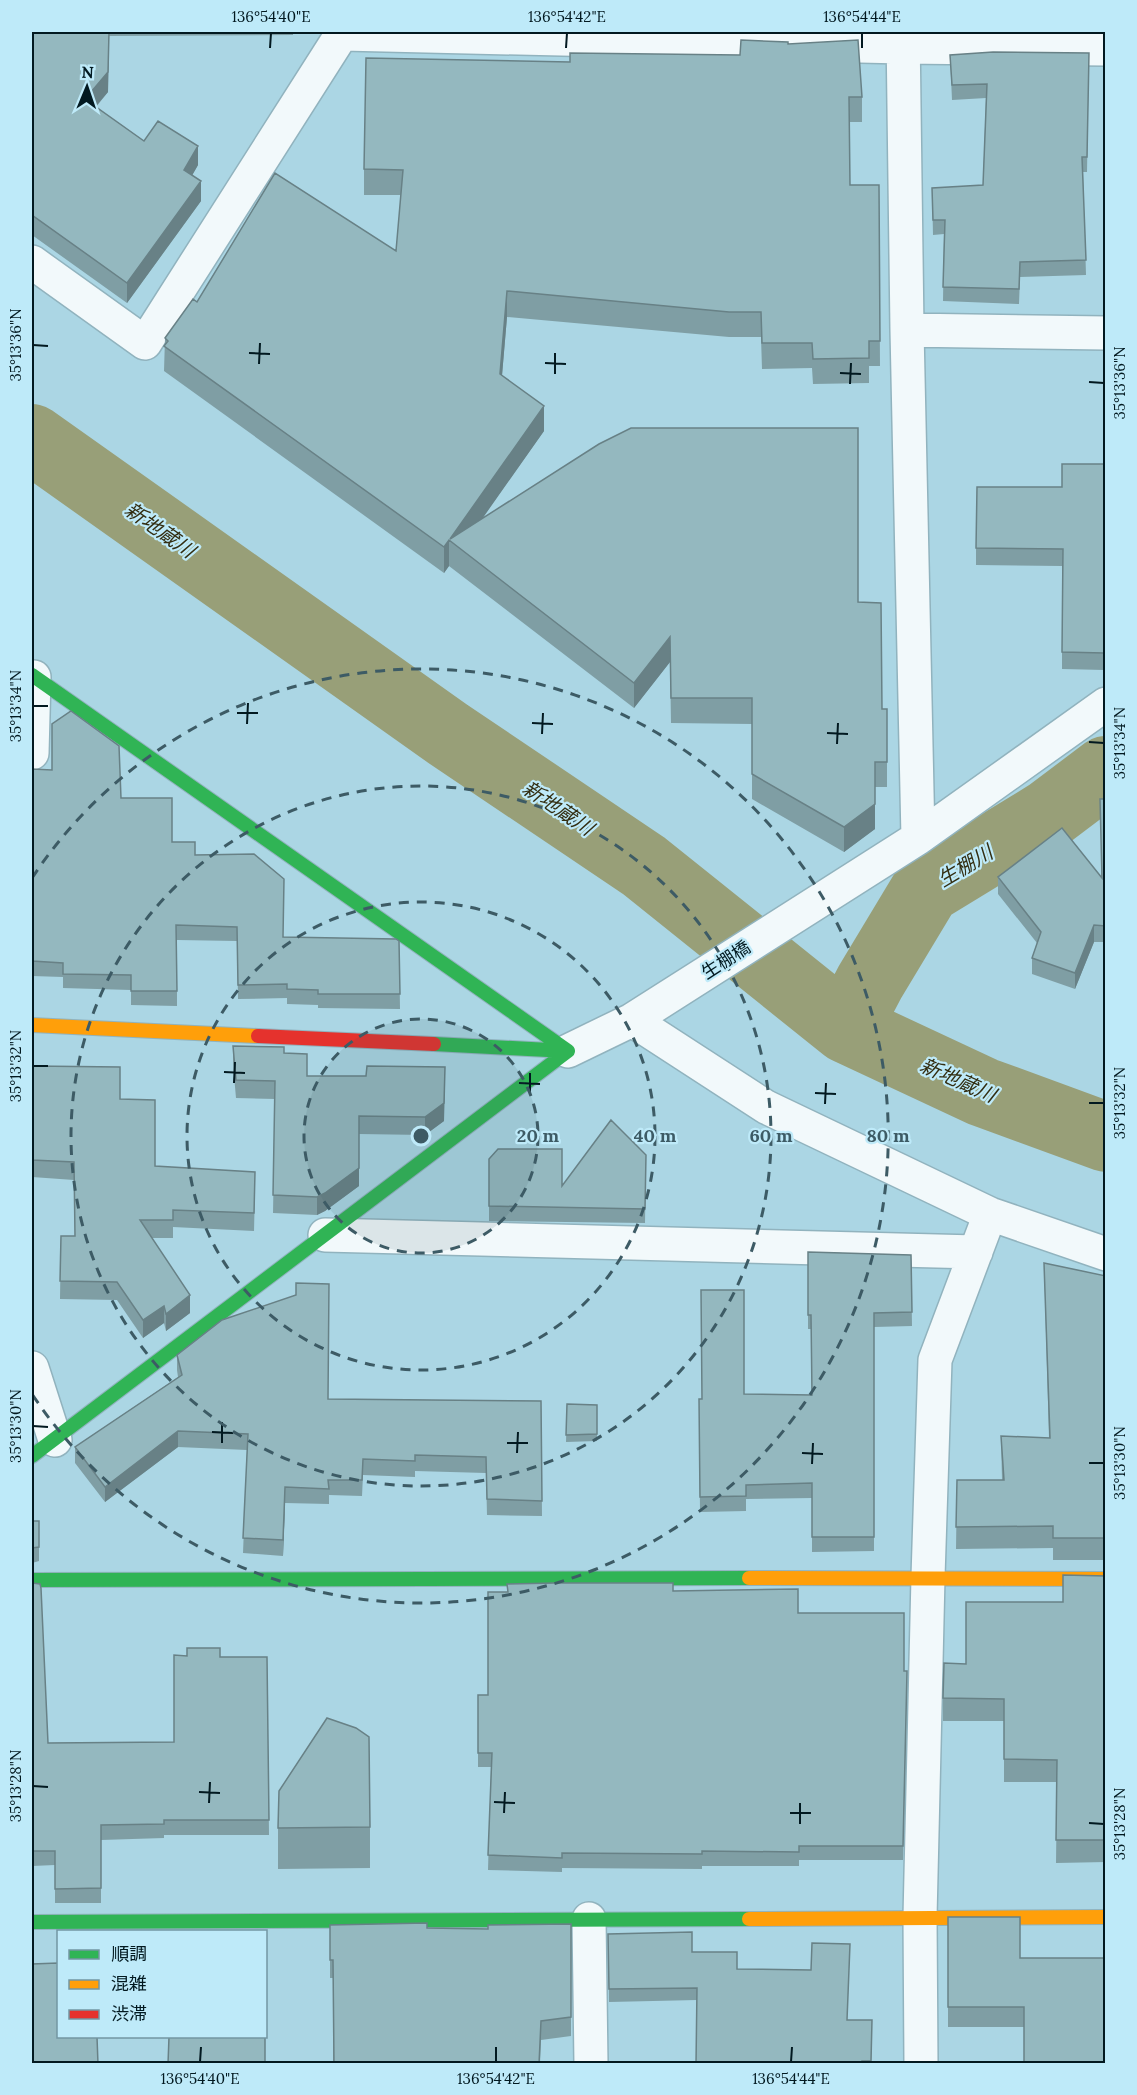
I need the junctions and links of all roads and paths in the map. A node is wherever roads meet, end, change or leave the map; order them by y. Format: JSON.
{"nodes":[{"id":1,"x":343,"y":33,"type":"edge"},
{"id":2,"x":903,"y":39,"type":"edge"},
{"id":3,"x":1106,"y":49,"type":"edge"},
{"id":4,"x":32,"y":262,"type":"edge"},
{"id":5,"x":907,"y":330,"type":"junction"},
{"id":6,"x":1106,"y":333,"type":"edge"},
{"id":7,"x":33,"y":676,"type":"edge"},
{"id":8,"x":1106,"y":704,"type":"edge"},
{"id":9,"x":32,"y":753,"type":"edge"},
{"id":10,"x":918,"y":838,"type":"junction"},
{"id":11,"x":632,"y":1020,"type":"junction"},
{"id":12,"x":32,"y":1025,"type":"edge"},
{"id":13,"x":568,"y":1051,"type":"junction"},
{"id":14,"x":990,"y":1214,"type":"junction"},
{"id":15,"x":325,"y":1235,"type":"junction"},
{"id":16,"x":976,"y":1252,"type":"junction"},
{"id":17,"x":1106,"y":1254,"type":"edge"},
{"id":18,"x":32,"y":1368,"type":"edge"},
{"id":19,"x":43,"y":1448,"type":"edge"},
{"id":20,"x":928,"y":1577,"type":"junction"},
{"id":21,"x":1106,"y":1579,"type":"edge"},
{"id":22,"x":32,"y":1580,"type":"edge"},
{"id":23,"x":920,"y":1917,"type":"junction"},
{"id":24,"x":1106,"y":1917,"type":"edge"},
{"id":25,"x":589,"y":1919,"type":"junction"},
{"id":26,"x":32,"y":1922,"type":"edge"},
{"id":27,"x":591,"y":2064,"type":"edge"},
{"id":28,"x":921,"y":2064,"type":"edge"}],
"edges":[{"from":1,"to":2,"type":"street"},
{"from":1,"to":4,"type":"street"},
{"from":2,"to":3,"type":"street"},
{"from":2,"to":5,"type":"street"},
{"from":5,"to":6,"type":"street"},
{"from":5,"to":10,"type":"street"},
{"from":7,"to":9,"type":"street"},
{"from":7,"to":13,"type":"street"},
{"from":8,"to":10,"type":"street","name":"生棚橋"},
{"from":10,"to":11,"type":"street","name":"生棚橋"},
{"from":11,"to":13,"type":"street","name":"生棚橋"},
{"from":11,"to":14,"type":"street"},
{"from":12,"to":13,"type":"street"},
{"from":13,"to":15,"type":"street"},
{"from":14,"to":16,"type":"street"},
{"from":14,"to":17,"type":"street"},
{"from":15,"to":16,"type":"street"},
{"from":15,"to":19,"type":"street"},
{"from":16,"to":20,"type":"street"},
{"from":18,"to":19,"type":"street"},
{"from":20,"to":21,"type":"street"},
{"from":20,"to":22,"type":"street"},
{"from":20,"to":23,"type":"street"},
{"from":23,"to":24,"type":"street"},
{"from":23,"to":25,"type":"street"},
{"from":23,"to":28,"type":"street"},
{"from":25,"to":26,"type":"street"},
{"from":25,"to":27,"type":"street"}]}
